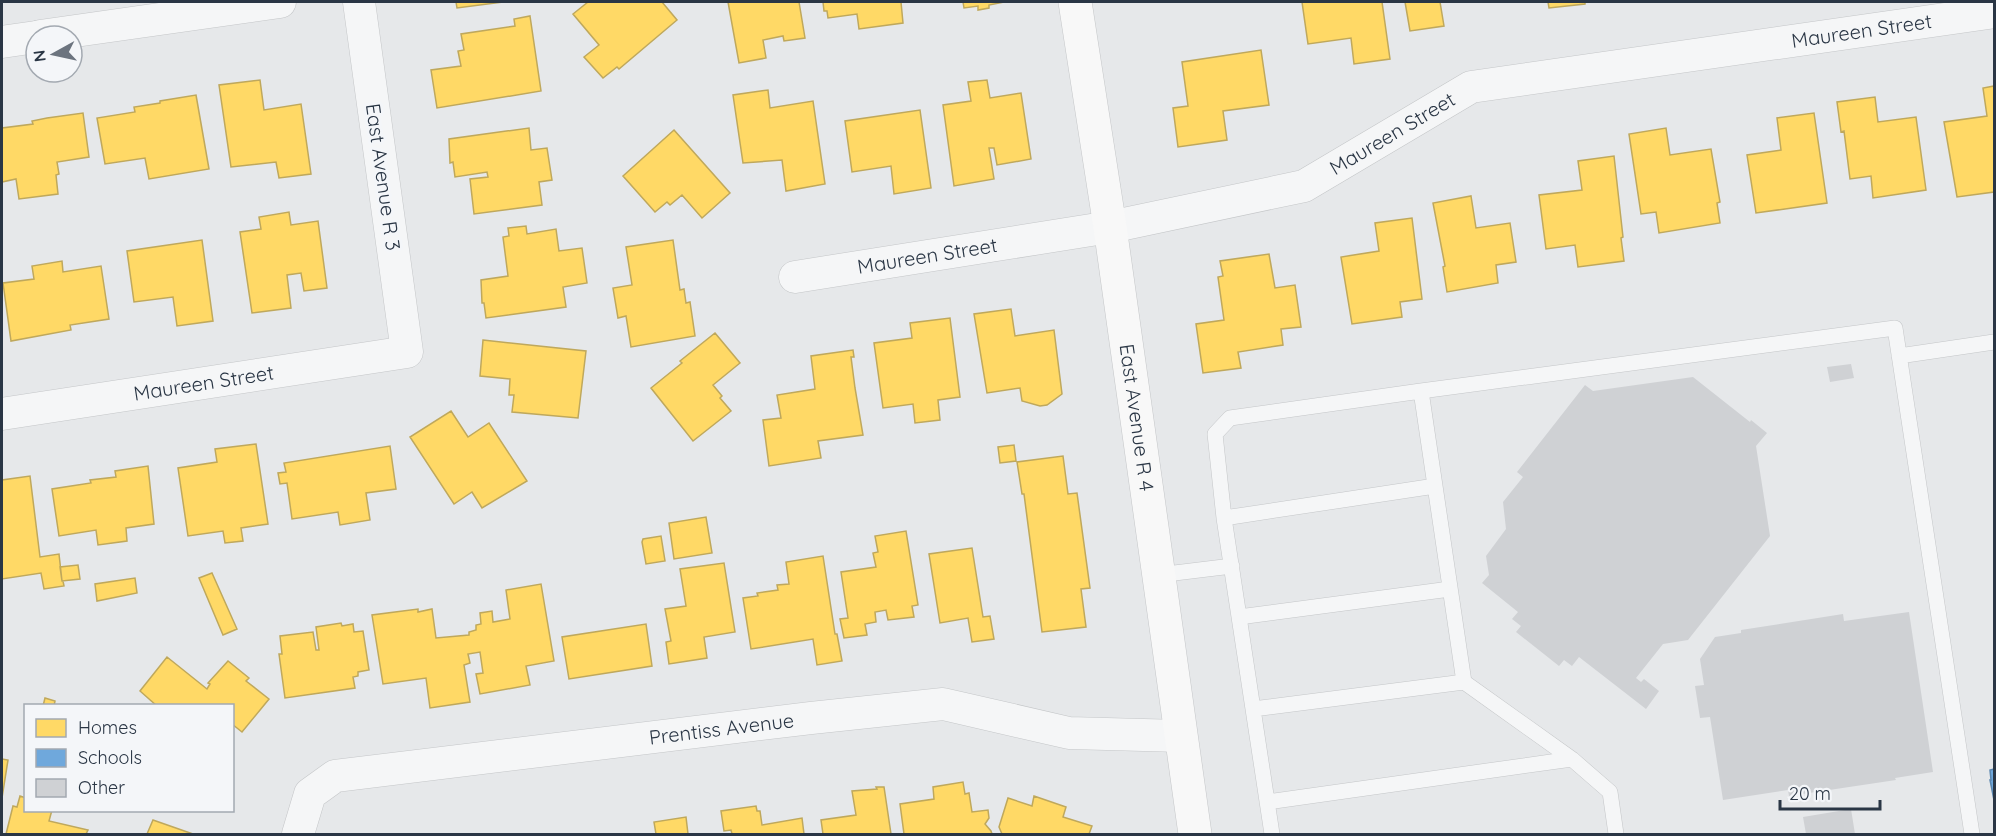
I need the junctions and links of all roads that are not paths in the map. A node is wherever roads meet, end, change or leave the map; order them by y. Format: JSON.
{"nodes":[{"id":1,"x":280,"y":2,"type":"edge"},
{"id":2,"x":359,"y":2,"type":"edge"},
{"id":3,"x":1075,"y":2,"type":"edge"},
{"id":4,"x":1995,"y":12,"type":"edge"},
{"id":5,"x":84,"y":30,"type":"edge"},
{"id":6,"x":24,"y":38,"type":"edge"},
{"id":7,"x":2,"y":42,"type":"edge"},
{"id":8,"x":1110,"y":228,"type":"junction"},
{"id":9,"x":795,"y":277,"type":"dead end"},
{"id":10,"x":1995,"y":342,"type":"edge"},
{"id":11,"x":407,"y":352,"type":"joint"},
{"id":12,"x":1899,"y":356,"type":"junction"},
{"id":13,"x":1421,"y":391,"type":"junction"},
{"id":14,"x":2,"y":414,"type":"edge"},
{"id":15,"x":1435,"y":486,"type":"junction"},
{"id":16,"x":1224,"y":518,"type":"junction"},
{"id":17,"x":1232,"y":566,"type":"junction"},
{"id":18,"x":1158,"y":575,"type":"junction"},
{"id":19,"x":1450,"y":589,"type":"junction"},
{"id":20,"x":1239,"y":617,"type":"junction"},
{"id":21,"x":1464,"y":682,"type":"junction"},
{"id":22,"x":1253,"y":709,"type":"junction"},
{"id":23,"x":1181,"y":736,"type":"junction"},
{"id":24,"x":1572,"y":759,"type":"junction"},
{"id":25,"x":1267,"y":802,"type":"junction"},
{"id":26,"x":298,"y":834,"type":"edge"},
{"id":27,"x":1196,"y":834,"type":"edge"},
{"id":28,"x":1272,"y":834,"type":"edge"},
{"id":29,"x":1616,"y":834,"type":"edge"},
{"id":30,"x":1972,"y":834,"type":"edge"}],
"edges":[{"from":1,"to":5,"type":"street"},
{"from":2,"to":11,"type":"street","name":"East Avenue R 3"},
{"from":3,"to":8,"type":"street","name":"East Avenue R 4"},
{"from":4,"to":8,"type":"street","name":"Maureen Street"},
{"from":6,"to":7,"type":"street"},
{"from":8,"to":9,"type":"street","name":"Maureen Street"},
{"from":8,"to":18,"type":"street","name":"East Avenue R 4"},
{"from":10,"to":12,"type":"lane"},
{"from":11,"to":14,"type":"street","name":"Maureen Street"},
{"from":12,"to":13,"type":"lane"},
{"from":12,"to":30,"type":"lane"},
{"from":13,"to":15,"type":"lane"},
{"from":13,"to":16,"type":"lane"},
{"from":15,"to":16,"type":"lane"},
{"from":15,"to":19,"type":"lane"},
{"from":16,"to":17,"type":"lane"},
{"from":17,"to":18,"type":"lane"},
{"from":17,"to":20,"type":"lane"},
{"from":18,"to":23,"type":"street","name":"East Avenue R 4"},
{"from":19,"to":20,"type":"lane"},
{"from":19,"to":21,"type":"lane"},
{"from":20,"to":22,"type":"lane"},
{"from":21,"to":22,"type":"lane"},
{"from":21,"to":24,"type":"lane"},
{"from":22,"to":25,"type":"lane"},
{"from":23,"to":26,"type":"street","name":"Prentiss Avenue"},
{"from":23,"to":27,"type":"street","name":"East Avenue R 4"},
{"from":24,"to":25,"type":"lane"},
{"from":24,"to":29,"type":"lane"},
{"from":25,"to":28,"type":"lane"}]}
